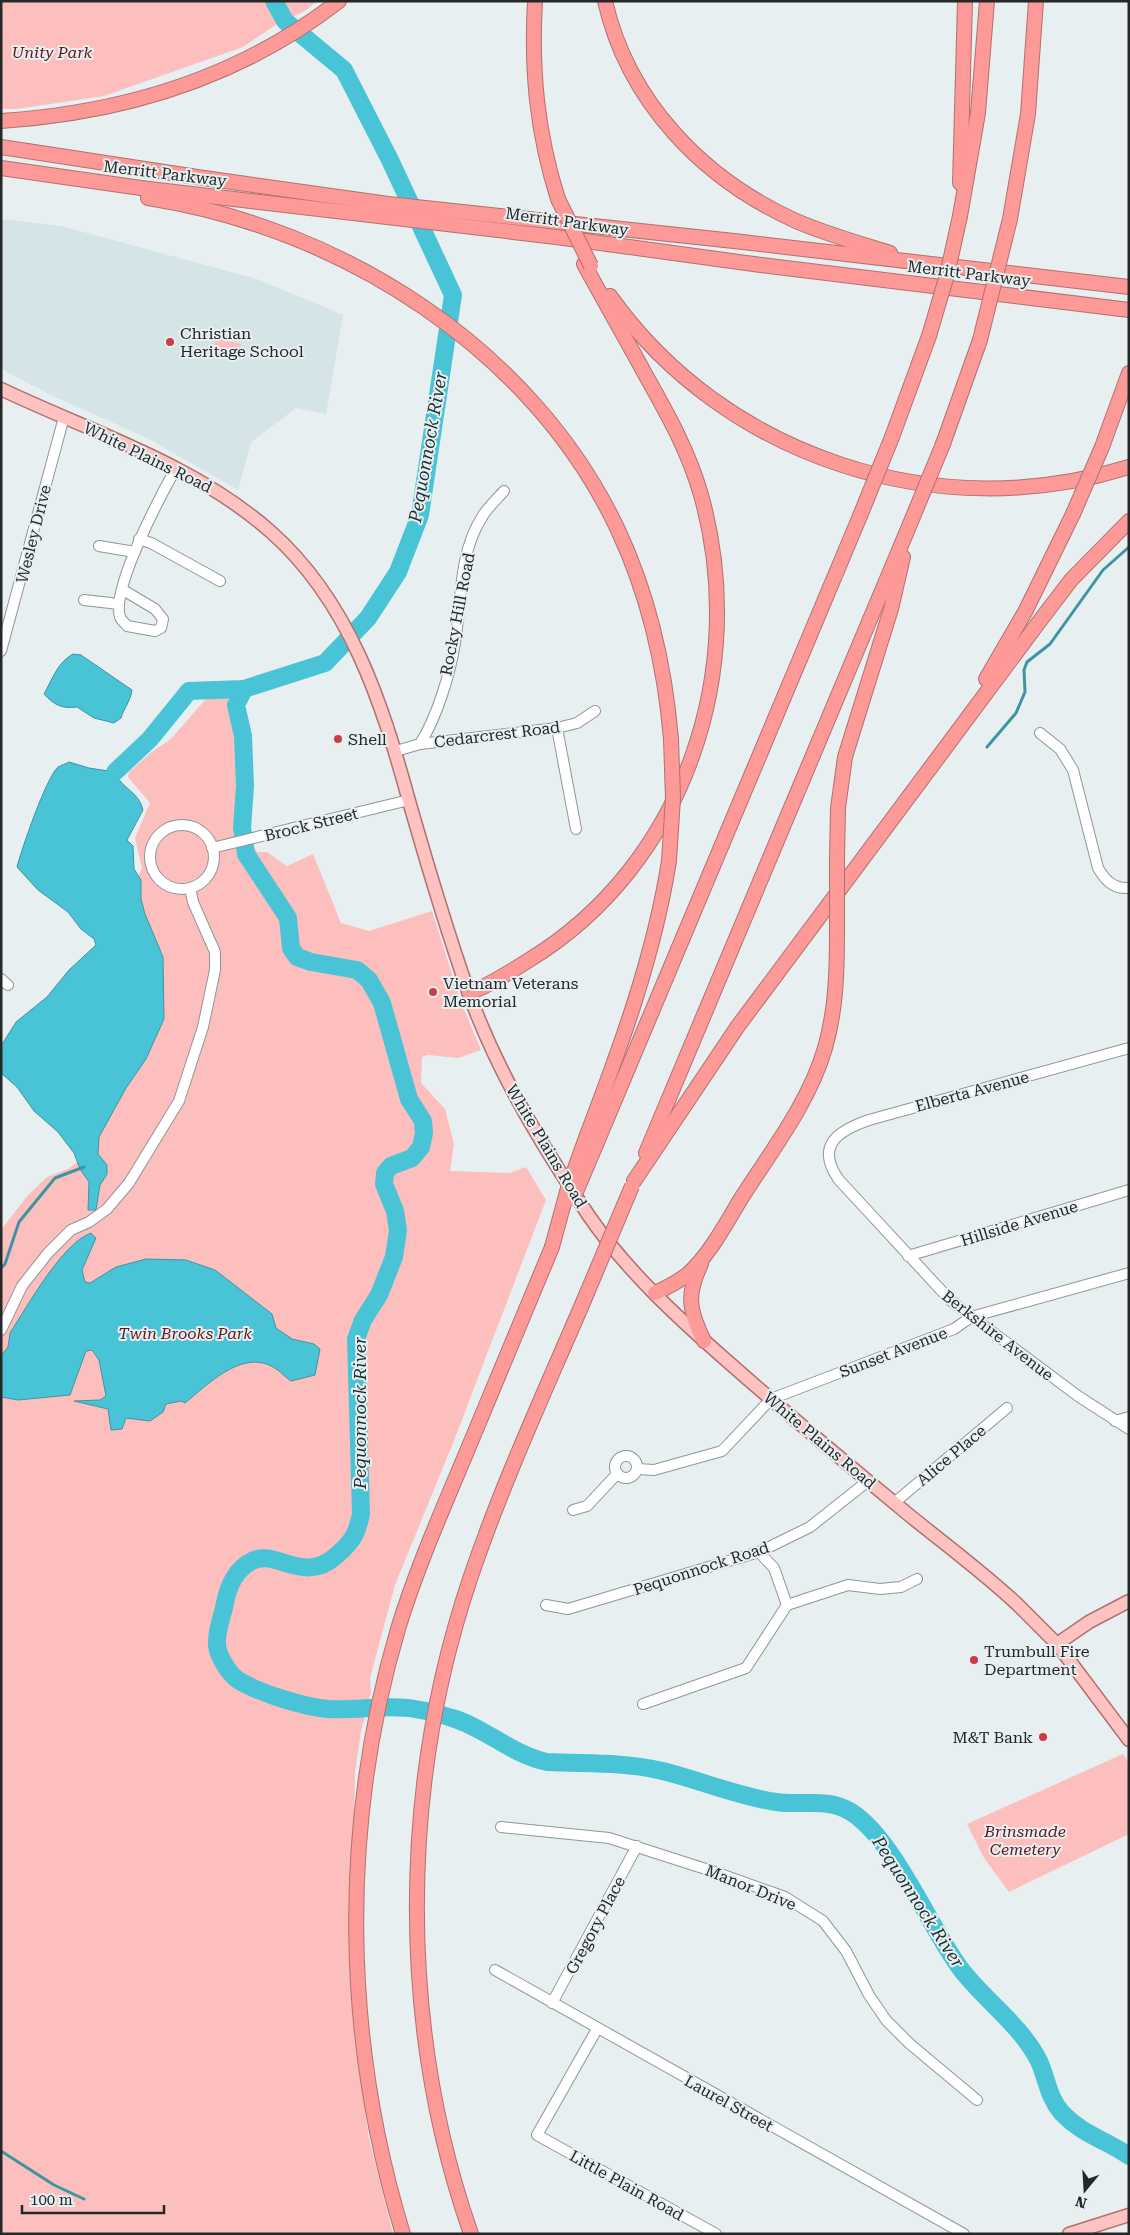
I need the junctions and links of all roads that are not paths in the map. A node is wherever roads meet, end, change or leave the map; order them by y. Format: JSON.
{"nodes":[{"id":1,"x":339,"y":1,"type":"edge"},
{"id":2,"x":535,"y":1,"type":"edge"},
{"id":3,"x":605,"y":1,"type":"edge"},
{"id":4,"x":965,"y":1,"type":"edge"},
{"id":5,"x":987,"y":1,"type":"edge"},
{"id":6,"x":1036,"y":1,"type":"edge"},
{"id":7,"x":1,"y":122,"type":"edge"},
{"id":8,"x":1,"y":147,"type":"edge"},
{"id":9,"x":1,"y":169,"type":"edge"},
{"id":10,"x":960,"y":216,"type":"junction"},
{"id":11,"x":924,"y":263,"type":"junction"},
{"id":12,"x":587,"y":265,"type":"junction"},
{"id":13,"x":1129,"y":287,"type":"edge"},
{"id":14,"x":1129,"y":310,"type":"edge"},
{"id":15,"x":1129,"y":373,"type":"edge"},
{"id":16,"x":1,"y":389,"type":"edge"},
{"id":17,"x":64,"y":417,"type":"junction"},
{"id":18,"x":176,"y":468,"type":"junction"},
{"id":19,"x":1129,"y":468,"type":"edge"},
{"id":20,"x":504,"y":491,"type":"dead end"},
{"id":21,"x":1129,"y":521,"type":"edge"},
{"id":22,"x":910,"y":524,"type":"junction"},
{"id":23,"x":139,"y":540,"type":"junction"},
{"id":24,"x":99,"y":546,"type":"dead end"},
{"id":25,"x":135,"y":552,"type":"junction"},
{"id":26,"x":220,"y":581,"type":"dead end"},
{"id":27,"x":123,"y":590,"type":"junction"},
{"id":28,"x":84,"y":600,"type":"dead end"},
{"id":29,"x":119,"y":604,"type":"junction"},
{"id":30,"x":1,"y":651,"type":"edge"},
{"id":31,"x":595,"y":711,"type":"dead end"},
{"id":32,"x":557,"y":728,"type":"junction"},
{"id":33,"x":1040,"y":733,"type":"dead end"},
{"id":34,"x":420,"y":744,"type":"junction"},
{"id":35,"x":396,"y":751,"type":"junction"},
{"id":36,"x":918,"y":785,"type":"junction"},
{"id":37,"x":409,"y":800,"type":"junction"},
{"id":38,"x":576,"y":830,"type":"dead end"},
{"id":39,"x":212,"y":848,"type":"junction"},
{"id":40,"x":190,"y":888,"type":"junction"},
{"id":41,"x":1129,"y":888,"type":"edge"},
{"id":42,"x":469,"y":993,"type":"junction"},
{"id":43,"x":1129,"y":1048,"type":"edge"},
{"id":44,"x":592,"y":1138,"type":"junction"},
{"id":45,"x":828,"y":1153,"type":"joint"},
{"id":46,"x":633,"y":1183,"type":"junction"},
{"id":47,"x":1129,"y":1190,"type":"edge"},
{"id":48,"x":712,"y":1244,"type":"junction"},
{"id":49,"x":908,"y":1256,"type":"junction"},
{"id":50,"x":1129,"y":1273,"type":"edge"},
{"id":51,"x":655,"y":1294,"type":"junction"},
{"id":52,"x":971,"y":1317,"type":"junction"},
{"id":53,"x":1,"y":1330,"type":"edge"},
{"id":54,"x":704,"y":1341,"type":"junction"},
{"id":55,"x":771,"y":1399,"type":"junction"},
{"id":56,"x":1007,"y":1408,"type":"dead end"},
{"id":57,"x":1129,"y":1416,"type":"edge"},
{"id":58,"x":1115,"y":1421,"type":"junction"},
{"id":59,"x":1129,"y":1429,"type":"edge"},
{"id":60,"x":637,"y":1469,"type":"junction"},
{"id":61,"x":617,"y":1474,"type":"junction"},
{"id":62,"x":868,"y":1481,"type":"junction"},
{"id":63,"x":894,"y":1503,"type":"junction"},
{"id":64,"x":573,"y":1510,"type":"dead end"},
{"id":65,"x":759,"y":1552,"type":"junction"},
{"id":66,"x":917,"y":1579,"type":"dead end"},
{"id":67,"x":1129,"y":1601,"type":"edge"},
{"id":68,"x":546,"y":1605,"type":"dead end"},
{"id":69,"x":787,"y":1605,"type":"junction"},
{"id":70,"x":1057,"y":1644,"type":"junction"},
{"id":71,"x":643,"y":1704,"type":"dead end"},
{"id":72,"x":1129,"y":1740,"type":"edge"},
{"id":73,"x":501,"y":1826,"type":"dead end"},
{"id":74,"x":637,"y":1846,"type":"junction"},
{"id":75,"x":495,"y":1970,"type":"dead end"},
{"id":76,"x":552,"y":2003,"type":"junction"},
{"id":77,"x":597,"y":2029,"type":"junction"},
{"id":78,"x":977,"y":2100,"type":"dead end"},
{"id":79,"x":1129,"y":2215,"type":"edge"},
{"id":80,"x":403,"y":2234,"type":"edge"},
{"id":81,"x":471,"y":2234,"type":"edge"},
{"id":82,"x":716,"y":2234,"type":"edge"},
{"id":83,"x":964,"y":2234,"type":"edge"},
{"id":84,"x":1069,"y":2234,"type":"edge"}],
"edges":[{"from":1,"to":7,"type":"highway"},
{"from":2,"to":12,"type":"highway","bridge":true},
{"from":3,"to":11,"type":"highway"},
{"from":4,"to":10,"type":"highway"},
{"from":5,"to":10,"type":"highway"},
{"from":6,"to":22,"type":"highway","bridge":true},
{"from":8,"to":11,"type":"highway","name":"Merritt Parkway"},
{"from":9,"to":14,"type":"highway","name":"Merritt Parkway"},
{"from":9,"to":44,"type":"highway","bridge":true},
{"from":10,"to":44,"type":"highway","bridge":true},
{"from":11,"to":13,"type":"highway","name":"Merritt Parkway"},
{"from":12,"to":19,"type":"highway"},
{"from":12,"to":42,"type":"highway"},
{"from":15,"to":36,"type":"highway","bridge":true},
{"from":16,"to":17,"type":"main road","name":"White Plains Road"},
{"from":17,"to":18,"type":"main road","name":"White Plains Road"},
{"from":17,"to":30,"type":"street","name":"Wesley Drive"},
{"from":18,"to":23,"type":"street"},
{"from":18,"to":35,"type":"main road","name":"White Plains Road"},
{"from":20,"to":34,"type":"street","name":"Rocky Hill Road"},
{"from":21,"to":36,"type":"highway"},
{"from":22,"to":46,"type":"highway"},
{"from":22,"to":48,"type":"highway","bridge":true},
{"from":23,"to":25,"type":"street"},
{"from":23,"to":26,"type":"street"},
{"from":24,"to":25,"type":"street"},
{"from":25,"to":27,"type":"street"},
{"from":27,"to":29,"type":"street"},
{"from":27,"to":29,"type":"street"},
{"from":28,"to":29,"type":"street"},
{"from":31,"to":32,"type":"street","name":"Cedarcrest Road"},
{"from":32,"to":34,"type":"street","name":"Cedarcrest Road"},
{"from":32,"to":38,"type":"street"},
{"from":33,"to":41,"type":"street"},
{"from":34,"to":35,"type":"street","name":"Cedarcrest Road"},
{"from":35,"to":37,"type":"main road","name":"White Plains Road"},
{"from":36,"to":46,"type":"highway"},
{"from":37,"to":39,"type":"street","name":"Brock Street"},
{"from":37,"to":42,"type":"main road","name":"White Plains Road"},
{"from":39,"to":40,"type":"street"},
{"from":39,"to":40,"type":"street"},
{"from":40,"to":53,"type":"street"},
{"from":42,"to":51,"type":"main road","name":"White Plains Road"},
{"from":43,"to":45,"type":"street","name":"Elberta Avenue"},
{"from":44,"to":80,"type":"highway","bridge":true},
{"from":45,"to":49,"type":"street","name":"Berkshire Avenue"},
{"from":46,"to":81,"type":"highway","bridge":true},
{"from":47,"to":49,"type":"street","name":"Hillside Avenue"},
{"from":48,"to":51,"type":"highway"},
{"from":48,"to":54,"type":"highway"},
{"from":49,"to":52,"type":"street","name":"Berkshire Avenue"},
{"from":50,"to":52,"type":"street","name":"Sunset Avenue"},
{"from":51,"to":54,"type":"main road","name":"White Plains Road"},
{"from":52,"to":55,"type":"street","name":"Sunset Avenue"},
{"from":52,"to":58,"type":"street","name":"Berkshire Avenue"},
{"from":54,"to":55,"type":"main road","name":"White Plains Road"},
{"from":55,"to":60,"type":"street"},
{"from":55,"to":62,"type":"main road","name":"White Plains Road"},
{"from":56,"to":63,"type":"street","name":"Alice Place"},
{"from":57,"to":58,"type":"street"},
{"from":58,"to":59,"type":"street","name":"Berkshire Avenue"},
{"from":60,"to":61,"type":"street"},
{"from":60,"to":61,"type":"street"},
{"from":61,"to":64,"type":"street"},
{"from":62,"to":63,"type":"main road","name":"White Plains Road"},
{"from":62,"to":65,"type":"street","name":"Pequonnock Road"},
{"from":63,"to":70,"type":"main road","name":"White Plains Road"},
{"from":65,"to":68,"type":"street","name":"Pequonnock Road"},
{"from":65,"to":69,"type":"street"},
{"from":66,"to":69,"type":"street"},
{"from":67,"to":70,"type":"main road"},
{"from":69,"to":71,"type":"street"},
{"from":70,"to":72,"type":"main road","name":"White Plains Road"},
{"from":73,"to":74,"type":"street","name":"Manor Drive"},
{"from":74,"to":76,"type":"street","name":"Gregory Place"},
{"from":74,"to":78,"type":"street","name":"Manor Drive"},
{"from":75,"to":76,"type":"street","name":"Laurel Street"},
{"from":76,"to":77,"type":"street","name":"Laurel Street"},
{"from":77,"to":82,"type":"street","name":"Little Plain Road"},
{"from":77,"to":83,"type":"street","name":"Laurel Street"},
{"from":79,"to":84,"type":"main road"}]}
